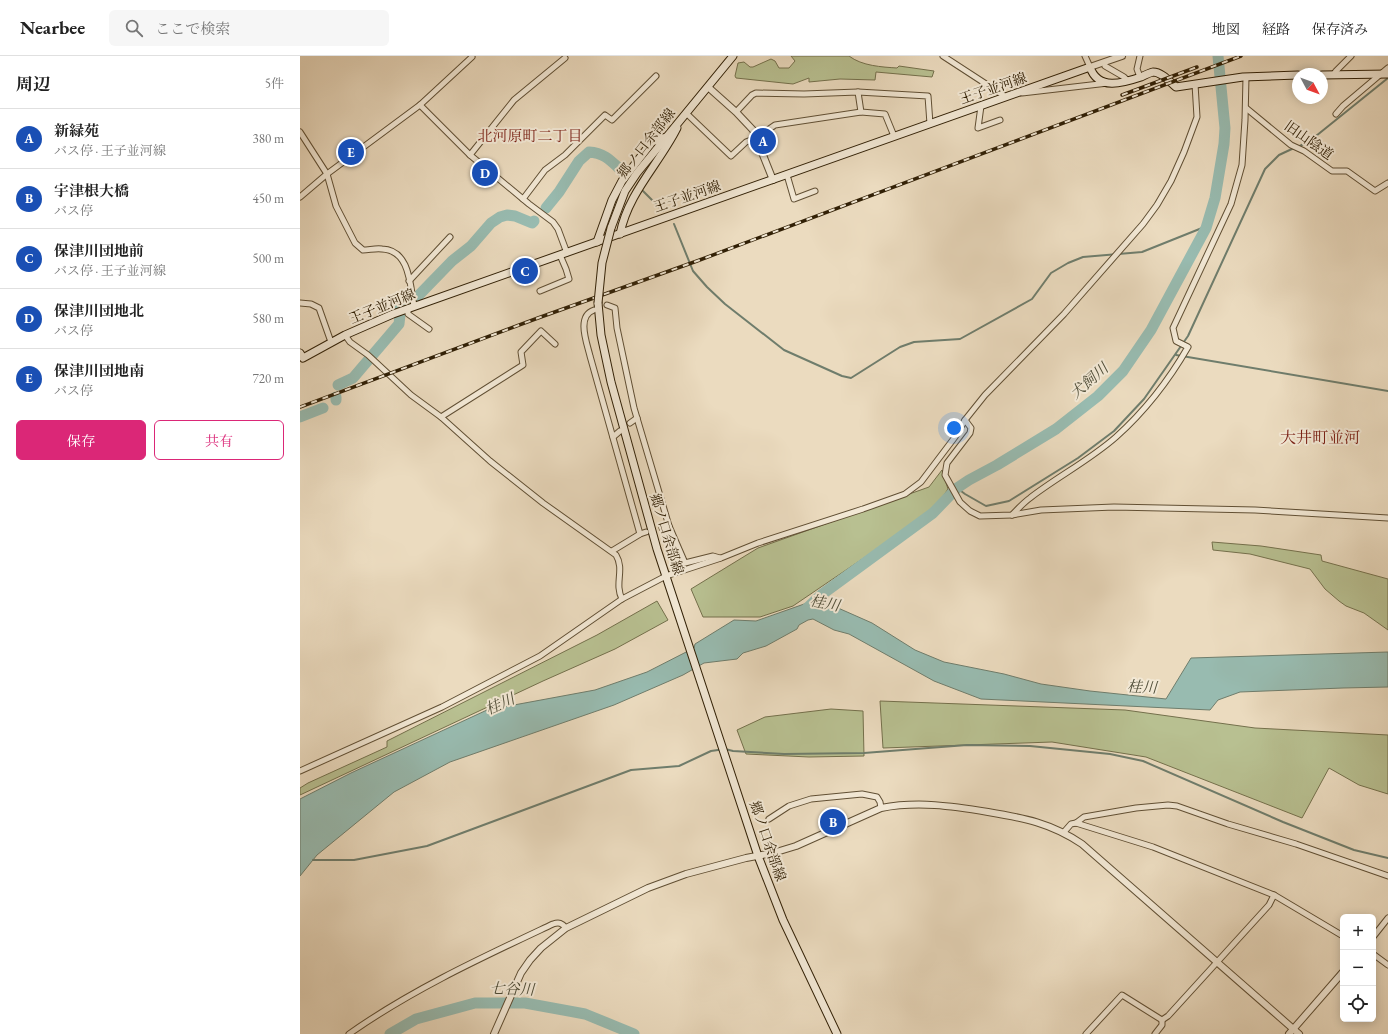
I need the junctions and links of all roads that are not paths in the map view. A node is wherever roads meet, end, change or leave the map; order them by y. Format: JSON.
{"nodes":[{"id":1,"x":733,"y":56,"type":"edge"},
{"id":2,"x":943,"y":56,"type":"edge"},
{"id":3,"x":1085,"y":56,"type":"edge"},
{"id":4,"x":1122,"y":56,"type":"edge"},
{"id":5,"x":1140,"y":56,"type":"edge"},
{"id":6,"x":1350,"y":56,"type":"edge"},
{"id":7,"x":472,"y":58,"type":"dead end"},
{"id":8,"x":565,"y":58,"type":"dead end"},
{"id":9,"x":1105,"y":66,"type":"dead end"},
{"id":10,"x":1090,"y":67,"type":"junction"},
{"id":11,"x":1385,"y":72,"type":"edge"},
{"id":12,"x":1328,"y":74,"type":"edge"},
{"id":13,"x":1334,"y":74,"type":"junction"},
{"id":14,"x":1292,"y":75,"type":"edge"},
{"id":15,"x":656,"y":76,"type":"dead end"},
{"id":16,"x":1140,"y":77,"type":"junction"},
{"id":17,"x":1245,"y":77,"type":"junction"},
{"id":18,"x":1128,"y":81,"type":"junction"},
{"id":19,"x":1109,"y":83,"type":"junction"},
{"id":20,"x":1197,"y":84,"type":"junction"},
{"id":21,"x":708,"y":87,"type":"junction"},
{"id":22,"x":858,"y":92,"type":"junction"},
{"id":23,"x":1010,"y":96,"type":"junction"},
{"id":24,"x":420,"y":105,"type":"junction"},
{"id":25,"x":980,"y":106,"type":"junction"},
{"id":26,"x":1246,"y":108,"type":"junction"},
{"id":27,"x":736,"y":112,"type":"junction"},
{"id":28,"x":861,"y":112,"type":"junction"},
{"id":29,"x":1336,"y":114,"type":"dead end"},
{"id":30,"x":684,"y":115,"type":"junction"},
{"id":31,"x":1000,"y":120,"type":"dead end"},
{"id":32,"x":930,"y":124,"type":"junction"},
{"id":33,"x":300,"y":132,"type":"edge"},
{"id":34,"x":894,"y":136,"type":"junction"},
{"id":35,"x":666,"y":137,"type":"junction"},
{"id":36,"x":756,"y":138,"type":"junction"},
{"id":37,"x":470,"y":156,"type":"junction"},
{"id":38,"x":327,"y":174,"type":"junction"},
{"id":39,"x":787,"y":175,"type":"junction"},
{"id":40,"x":773,"y":180,"type":"junction"},
{"id":41,"x":1388,"y":183,"type":"edge"},
{"id":42,"x":815,"y":191,"type":"dead end"},
{"id":43,"x":300,"y":197,"type":"edge"},
{"id":44,"x":522,"y":199,"type":"junction"},
{"id":45,"x":620,"y":234,"type":"junction"},
{"id":46,"x":450,"y":237,"type":"dead end"},
{"id":47,"x":597,"y":242,"type":"junction"},
{"id":48,"x":563,"y":254,"type":"junction"},
{"id":49,"x":409,"y":281,"type":"junction"},
{"id":50,"x":540,"y":291,"type":"dead end"},
{"id":51,"x":300,"y":303,"type":"edge"},
{"id":52,"x":607,"y":305,"type":"dead end"},
{"id":53,"x":409,"y":308,"type":"junction"},
{"id":54,"x":594,"y":310,"type":"dead end"},
{"id":55,"x":429,"y":329,"type":"dead end"},
{"id":56,"x":345,"y":335,"type":"junction"},
{"id":57,"x":331,"y":342,"type":"junction"},
{"id":58,"x":555,"y":344,"type":"dead end"},
{"id":59,"x":301,"y":357,"type":"edge"},
{"id":60,"x":441,"y":417,"type":"junction"},
{"id":61,"x":637,"y":418,"type":"junction"},
{"id":62,"x":965,"y":420,"type":"junction"},
{"id":63,"x":630,"y":423,"type":"dead end"},
{"id":64,"x":620,"y":431,"type":"dead end"},
{"id":65,"x":613,"y":437,"type":"junction"},
{"id":66,"x":1012,"y":515,"type":"junction"},
{"id":67,"x":1388,"y":518,"type":"edge"},
{"id":68,"x":669,"y":526,"type":"junction"},
{"id":69,"x":662,"y":528,"type":"dead end"},
{"id":70,"x":646,"y":532,"type":"dead end"},
{"id":71,"x":640,"y":534,"type":"junction"},
{"id":72,"x":612,"y":552,"type":"junction"},
{"id":73,"x":721,"y":558,"type":"junction"},
{"id":74,"x":666,"y":576,"type":"junction"},
{"id":75,"x":622,"y":599,"type":"junction"},
{"id":76,"x":300,"y":771,"type":"edge"},
{"id":77,"x":882,"y":808,"type":"junction"},
{"id":78,"x":769,"y":819,"type":"dead end"},
{"id":79,"x":1076,"y":823,"type":"junction"},
{"id":80,"x":1064,"y":832,"type":"junction"},
{"id":81,"x":758,"y":856,"type":"junction"},
{"id":82,"x":1388,"y":876,"type":"edge"},
{"id":83,"x":1274,"y":895,"type":"junction"},
{"id":84,"x":1388,"y":918,"type":"edge"},
{"id":85,"x":566,"y":928,"type":"junction"},
{"id":86,"x":1376,"y":933,"type":"edge"},
{"id":87,"x":1340,"y":934,"type":"edge"},
{"id":88,"x":1376,"y":956,"type":"edge"},
{"id":89,"x":1218,"y":962,"type":"junction"},
{"id":90,"x":1388,"y":965,"type":"edge"},
{"id":91,"x":1340,"y":976,"type":"edge"},
{"id":92,"x":1162,"y":1020,"type":"junction"},
{"id":93,"x":1294,"y":1032,"type":"edge"},
{"id":94,"x":349,"y":1034,"type":"edge"},
{"id":95,"x":494,"y":1034,"type":"edge"},
{"id":96,"x":837,"y":1034,"type":"edge"},
{"id":97,"x":1086,"y":1034,"type":"edge"},
{"id":98,"x":1155,"y":1034,"type":"edge"}],
"edges":[{"from":1,"to":21,"type":"main road","name":"郷ノ口余部線"},
{"from":2,"to":23,"type":"street"},
{"from":3,"to":10,"type":"street"},
{"from":4,"to":10,"type":"street"},
{"from":5,"to":16,"type":"street"},
{"from":6,"to":13,"type":"street"},
{"from":7,"to":24,"type":"street"},
{"from":8,"to":37,"type":"street"},
{"from":9,"to":18,"type":"street"},
{"from":10,"to":19,"type":"main road"},
{"from":10,"to":23,"type":"main road","name":"王子並河線"},
{"from":11,"to":13,"type":"main road"},
{"from":11,"to":29,"type":"street"},
{"from":12,"to":13,"type":"main road"},
{"from":14,"to":17,"type":"main road"},
{"from":15,"to":44,"type":"street"},
{"from":16,"to":18,"type":"main road"},
{"from":16,"to":20,"type":"main road"},
{"from":17,"to":20,"type":"main road"},
{"from":17,"to":26,"type":"street"},
{"from":18,"to":19,"type":"main road"},
{"from":19,"to":23,"type":"street"},
{"from":20,"to":62,"type":"street"},
{"from":21,"to":27,"type":"street"},
{"from":21,"to":30,"type":"main road","name":"郷ノ口余部線"},
{"from":22,"to":27,"type":"street"},
{"from":22,"to":28,"type":"street"},
{"from":22,"to":32,"type":"street"},
{"from":23,"to":25,"type":"main road","name":"王子並河線"},
{"from":24,"to":37,"type":"street"},
{"from":24,"to":38,"type":"street"},
{"from":25,"to":31,"type":"street"},
{"from":25,"to":32,"type":"main road","name":"王子並河線"},
{"from":26,"to":41,"type":"street","name":"旧山陰道"},
{"from":26,"to":66,"type":"street"},
{"from":27,"to":36,"type":"street"},
{"from":28,"to":34,"type":"street"},
{"from":28,"to":36,"type":"street"},
{"from":30,"to":35,"type":"main road","name":"郷ノ口余部線"},
{"from":30,"to":36,"type":"street"},
{"from":30,"to":45,"type":"main road"},
{"from":32,"to":34,"type":"main road","name":"王子並河線"},
{"from":33,"to":38,"type":"street"},
{"from":34,"to":39,"type":"main road","name":"王子並河線"},
{"from":35,"to":47,"type":"main road"},
{"from":35,"to":74,"type":"main road","name":"郷ノ口余部線","bridge":true},
{"from":36,"to":40,"type":"street"},
{"from":37,"to":44,"type":"street"},
{"from":38,"to":43,"type":"street"},
{"from":38,"to":49,"type":"street"},
{"from":39,"to":40,"type":"main road","name":"王子並河線"},
{"from":39,"to":42,"type":"street"},
{"from":40,"to":45,"type":"main road","name":"王子並河線"},
{"from":44,"to":48,"type":"street"},
{"from":45,"to":47,"type":"main road","name":"王子並河線"},
{"from":46,"to":49,"type":"street"},
{"from":47,"to":48,"type":"main road","name":"王子並河線"},
{"from":48,"to":50,"type":"street"},
{"from":48,"to":53,"type":"main road","name":"王子並河線"},
{"from":49,"to":53,"type":"street"},
{"from":51,"to":57,"type":"street"},
{"from":52,"to":61,"type":"street"},
{"from":53,"to":55,"type":"street"},
{"from":53,"to":56,"type":"main road","name":"王子並河線"},
{"from":54,"to":65,"type":"street"},
{"from":56,"to":57,"type":"main road","name":"王子並河線"},
{"from":56,"to":60,"type":"street"},
{"from":57,"to":59,"type":"main road","name":"王子並河線"},
{"from":58,"to":60,"type":"street"},
{"from":60,"to":72,"type":"street"},
{"from":61,"to":63,"type":"street"},
{"from":61,"to":68,"type":"street"},
{"from":62,"to":66,"type":"street"},
{"from":62,"to":73,"type":"street"},
{"from":64,"to":65,"type":"street"},
{"from":65,"to":71,"type":"street"},
{"from":66,"to":67,"type":"street"},
{"from":68,"to":69,"type":"street"},
{"from":68,"to":73,"type":"street"},
{"from":70,"to":71,"type":"street"},
{"from":71,"to":72,"type":"street"},
{"from":72,"to":75,"type":"street"},
{"from":73,"to":74,"type":"street"},
{"from":74,"to":75,"type":"street"},
{"from":74,"to":81,"type":"main road","name":"郷ノ口余部線"},
{"from":75,"to":76,"type":"street"},
{"from":77,"to":78,"type":"street"},
{"from":77,"to":80,"type":"street"},
{"from":77,"to":81,"type":"street"},
{"from":79,"to":80,"type":"street"},
{"from":79,"to":82,"type":"street"},
{"from":79,"to":83,"type":"street"},
{"from":80,"to":89,"type":"street"},
{"from":81,"to":85,"type":"street"},
{"from":81,"to":96,"type":"main road","name":"郷ノ口余部線"},
{"from":83,"to":87,"type":"street"},
{"from":83,"to":89,"type":"street"},
{"from":84,"to":86,"type":"street"},
{"from":85,"to":94,"type":"street"},
{"from":85,"to":95,"type":"street"},
{"from":88,"to":90,"type":"street"},
{"from":89,"to":92,"type":"street"},
{"from":89,"to":93,"type":"street"},
{"from":91,"to":93,"type":"street"},
{"from":92,"to":97,"type":"street"},
{"from":92,"to":98,"type":"street"}]}
